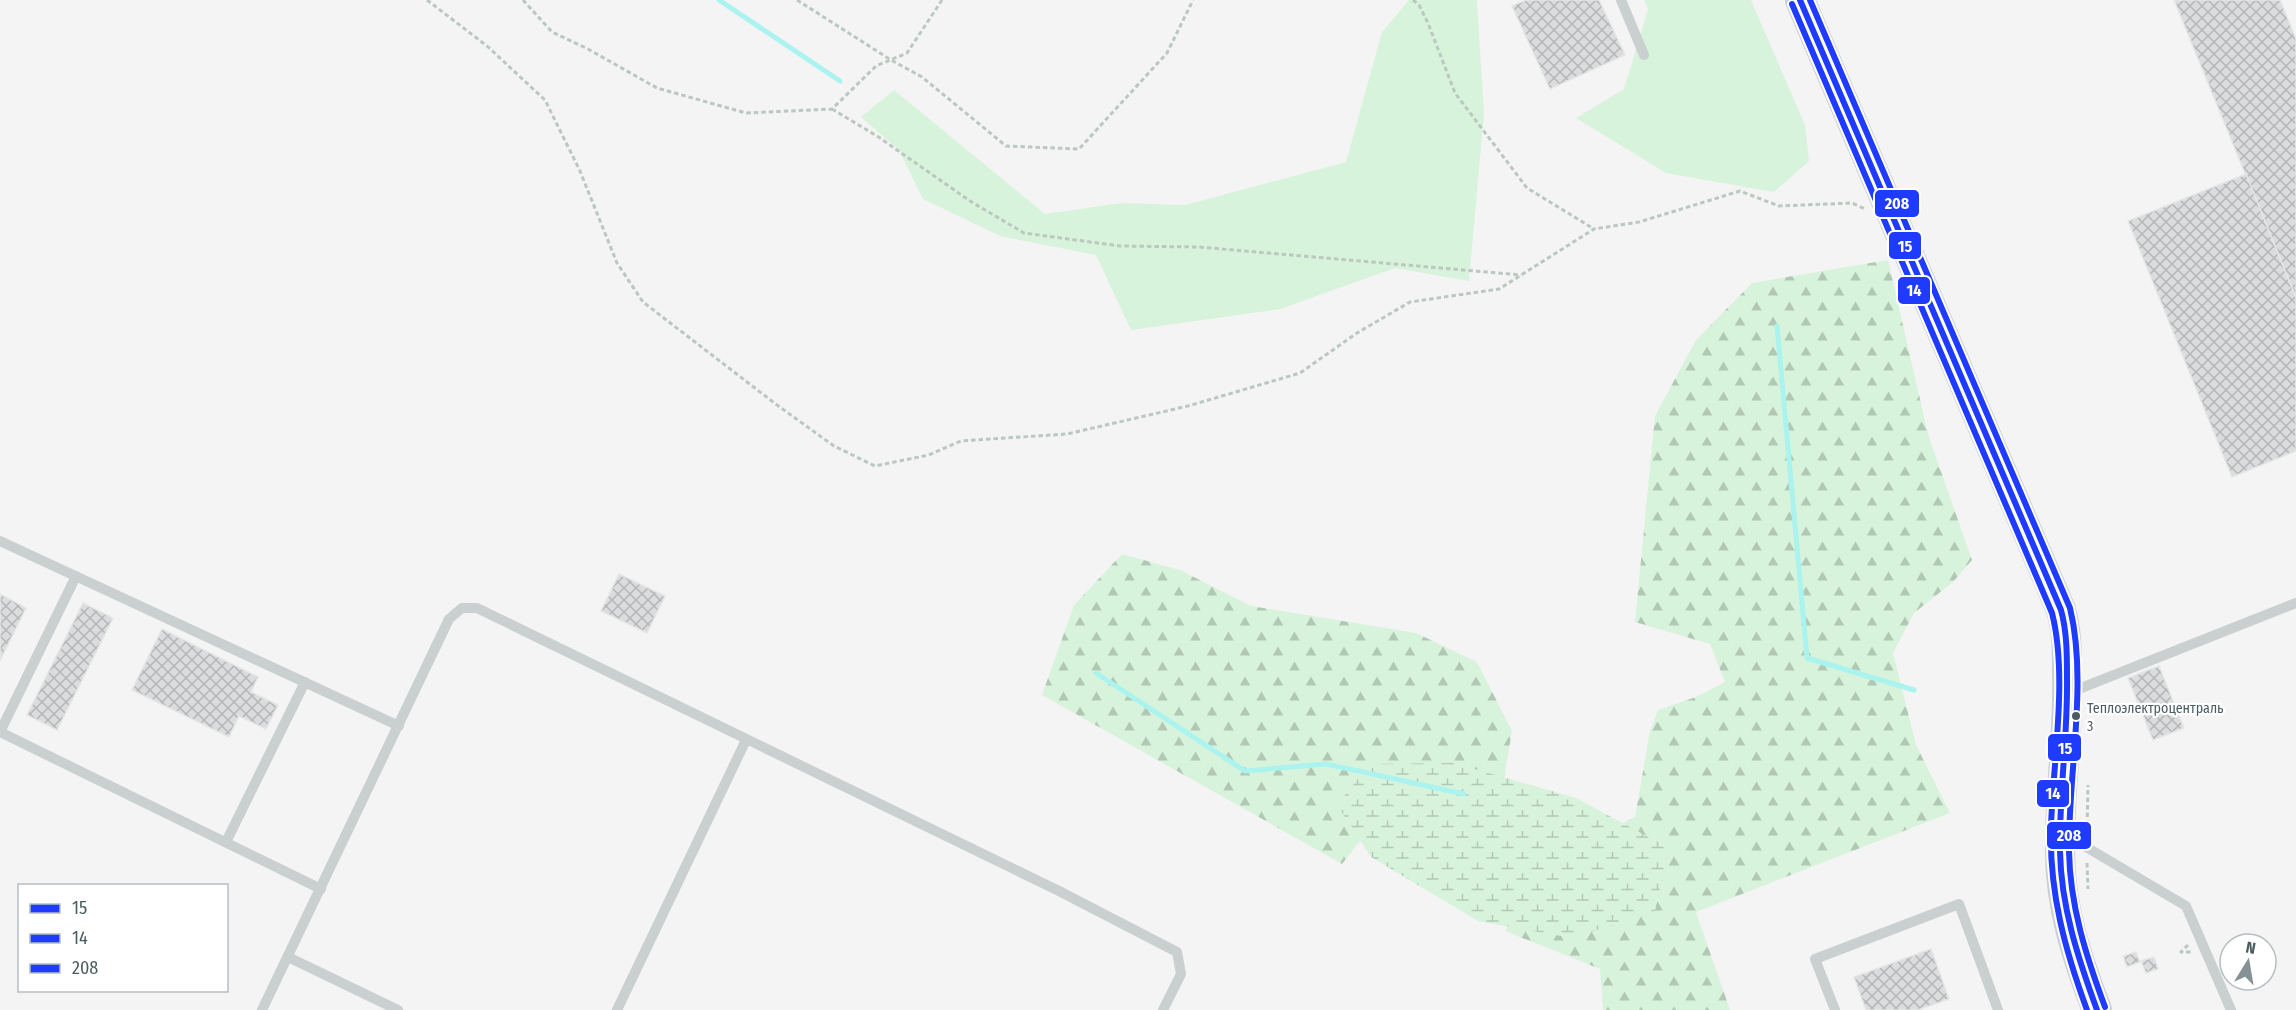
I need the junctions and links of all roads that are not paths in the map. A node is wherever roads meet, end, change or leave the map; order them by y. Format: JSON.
{"nodes":[{"id":1,"x":1621,"y":0,"type":"edge"},
{"id":2,"x":1800,"y":0,"type":"edge"},
{"id":3,"x":1644,"y":55,"type":"dead end"},
{"id":4,"x":0,"y":541,"type":"edge"},
{"id":5,"x":76,"y":576,"type":"junction"},
{"id":6,"x":2296,"y":603,"type":"edge"},
{"id":7,"x":305,"y":682,"type":"junction"},
{"id":8,"x":2068,"y":694,"type":"junction"},
{"id":9,"x":399,"y":726,"type":"junction"},
{"id":10,"x":746,"y":740,"type":"junction"},
{"id":11,"x":2060,"y":831,"type":"junction"},
{"id":12,"x":226,"y":842,"type":"junction"},
{"id":13,"x":321,"y":889,"type":"junction"},
{"id":14,"x":288,"y":957,"type":"junction"},
{"id":15,"x":262,"y":1010,"type":"edge"},
{"id":16,"x":398,"y":1010,"type":"edge"},
{"id":17,"x":616,"y":1010,"type":"edge"},
{"id":18,"x":1163,"y":1010,"type":"edge"},
{"id":19,"x":1835,"y":1010,"type":"edge"},
{"id":20,"x":1998,"y":1010,"type":"edge"},
{"id":21,"x":2097,"y":1010,"type":"edge"},
{"id":22,"x":2232,"y":1010,"type":"edge"}],
"edges":[{"from":1,"to":3,"type":"lane"},
{"from":2,"to":8,"type":"street"},
{"from":4,"to":5,"type":"lane"},
{"from":5,"to":7,"type":"lane"},
{"from":5,"to":12,"type":"lane"},
{"from":6,"to":8,"type":"lane"},
{"from":7,"to":9,"type":"lane"},
{"from":7,"to":12,"type":"lane"},
{"from":8,"to":11,"type":"street"},
{"from":9,"to":10,"type":"lane"},
{"from":9,"to":13,"type":"lane"},
{"from":10,"to":17,"type":"lane"},
{"from":10,"to":18,"type":"lane"},
{"from":11,"to":21,"type":"street"},
{"from":11,"to":22,"type":"lane"},
{"from":12,"to":13,"type":"lane"},
{"from":13,"to":14,"type":"lane"},
{"from":14,"to":15,"type":"lane"},
{"from":14,"to":16,"type":"lane"},
{"from":19,"to":20,"type":"lane"}]}
